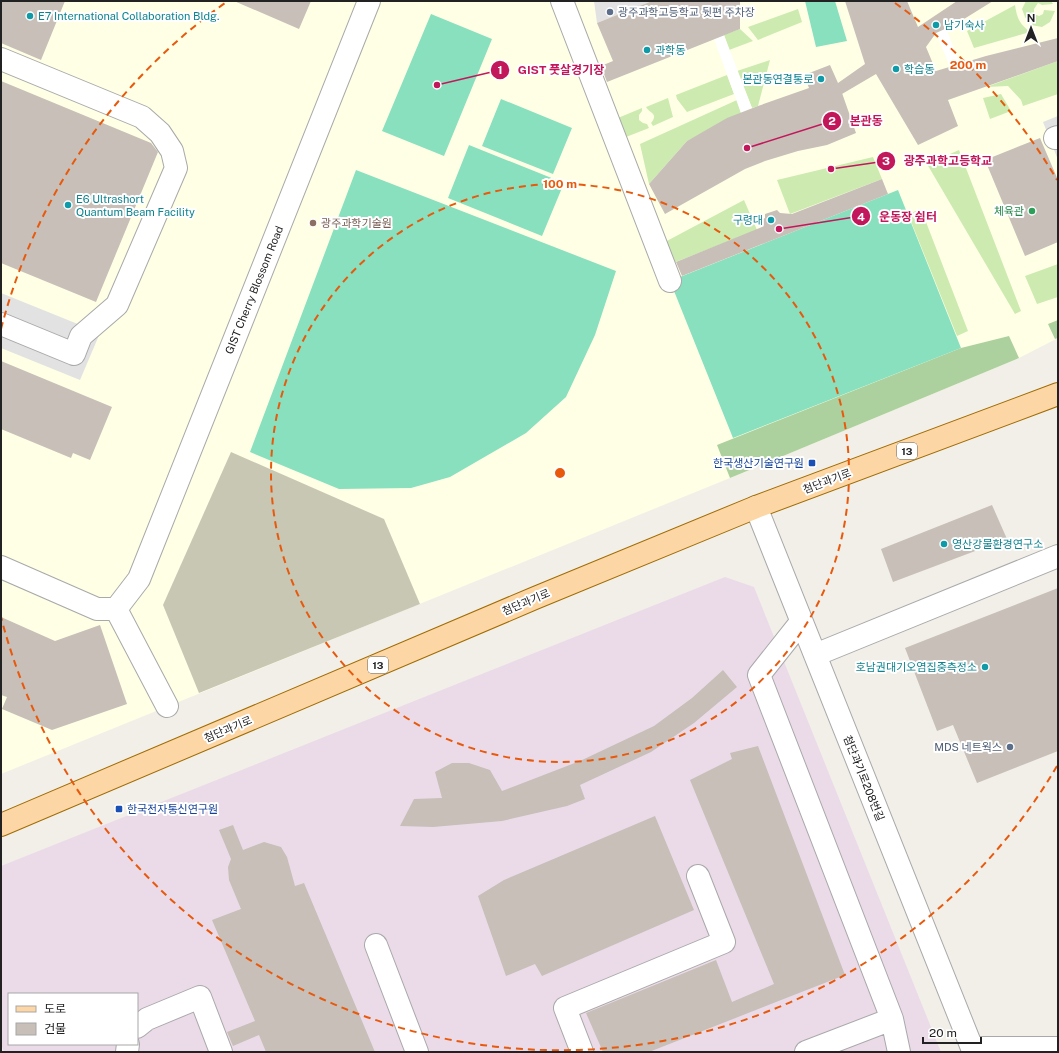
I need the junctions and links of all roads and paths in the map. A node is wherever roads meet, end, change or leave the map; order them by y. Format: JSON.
{"nodes":[{"id":1,"x":369,"y":1,"type":"edge"},
{"id":2,"x":562,"y":1,"type":"edge"},
{"id":3,"x":1,"y":59,"type":"edge"},
{"id":4,"x":670,"y":281,"type":"dead end"},
{"id":5,"x":1,"y":324,"type":"edge"},
{"id":6,"x":1058,"y":394,"type":"edge"},
{"id":7,"x":756,"y":508,"type":"junction"},
{"id":8,"x":1058,"y":556,"type":"edge"},
{"id":9,"x":1,"y":567,"type":"edge"},
{"id":10,"x":116,"y":609,"type":"junction"},
{"id":11,"x":802,"y":622,"type":"junction"},
{"id":12,"x":815,"y":655,"type":"junction"},
{"id":13,"x":167,"y":706,"type":"dead end"},
{"id":14,"x":1,"y":825,"type":"edge"},
{"id":15,"x":698,"y":876,"type":"dead end"},
{"id":16,"x":376,"y":945,"type":"dead end"},
{"id":17,"x":892,"y":1019,"type":"junction"},
{"id":18,"x":138,"y":1026,"type":"edge"},
{"id":19,"x":1058,"y":1048,"type":"edge"},
{"id":20,"x":972,"y":1050,"type":"edge"},
{"id":21,"x":221,"y":1052,"type":"edge"},
{"id":22,"x":417,"y":1052,"type":"edge"},
{"id":23,"x":582,"y":1052,"type":"edge"},
{"id":24,"x":806,"y":1052,"type":"edge"},
{"id":25,"x":899,"y":1052,"type":"edge"}],
"edges":[{"from":1,"to":10,"type":"street","name":"GIST Cherry Blossom Road"},
{"from":2,"to":4,"type":"street"},
{"from":3,"to":5,"type":"street"},
{"from":6,"to":7,"type":"main road","name":"첨단과기로","number":"13"},
{"from":7,"to":11,"type":"street","name":"첨단과기로208번길"},
{"from":7,"to":14,"type":"main road","name":"첨단과기로","number":"13"},
{"from":8,"to":12,"type":"street"},
{"from":9,"to":10,"type":"street"},
{"from":10,"to":13,"type":"street"},
{"from":11,"to":12,"type":"street","name":"첨단과기로208번길"},
{"from":11,"to":17,"type":"street"},
{"from":12,"to":20,"type":"street","name":"첨단과기로208번길"},
{"from":15,"to":23,"type":"street"},
{"from":16,"to":22,"type":"street"},
{"from":17,"to":24,"type":"street"},
{"from":17,"to":25,"type":"street"},
{"from":18,"to":21,"type":"street"},
{"from":19,"to":20,"type":"street","name":"첨단과기로208번길"}]}
